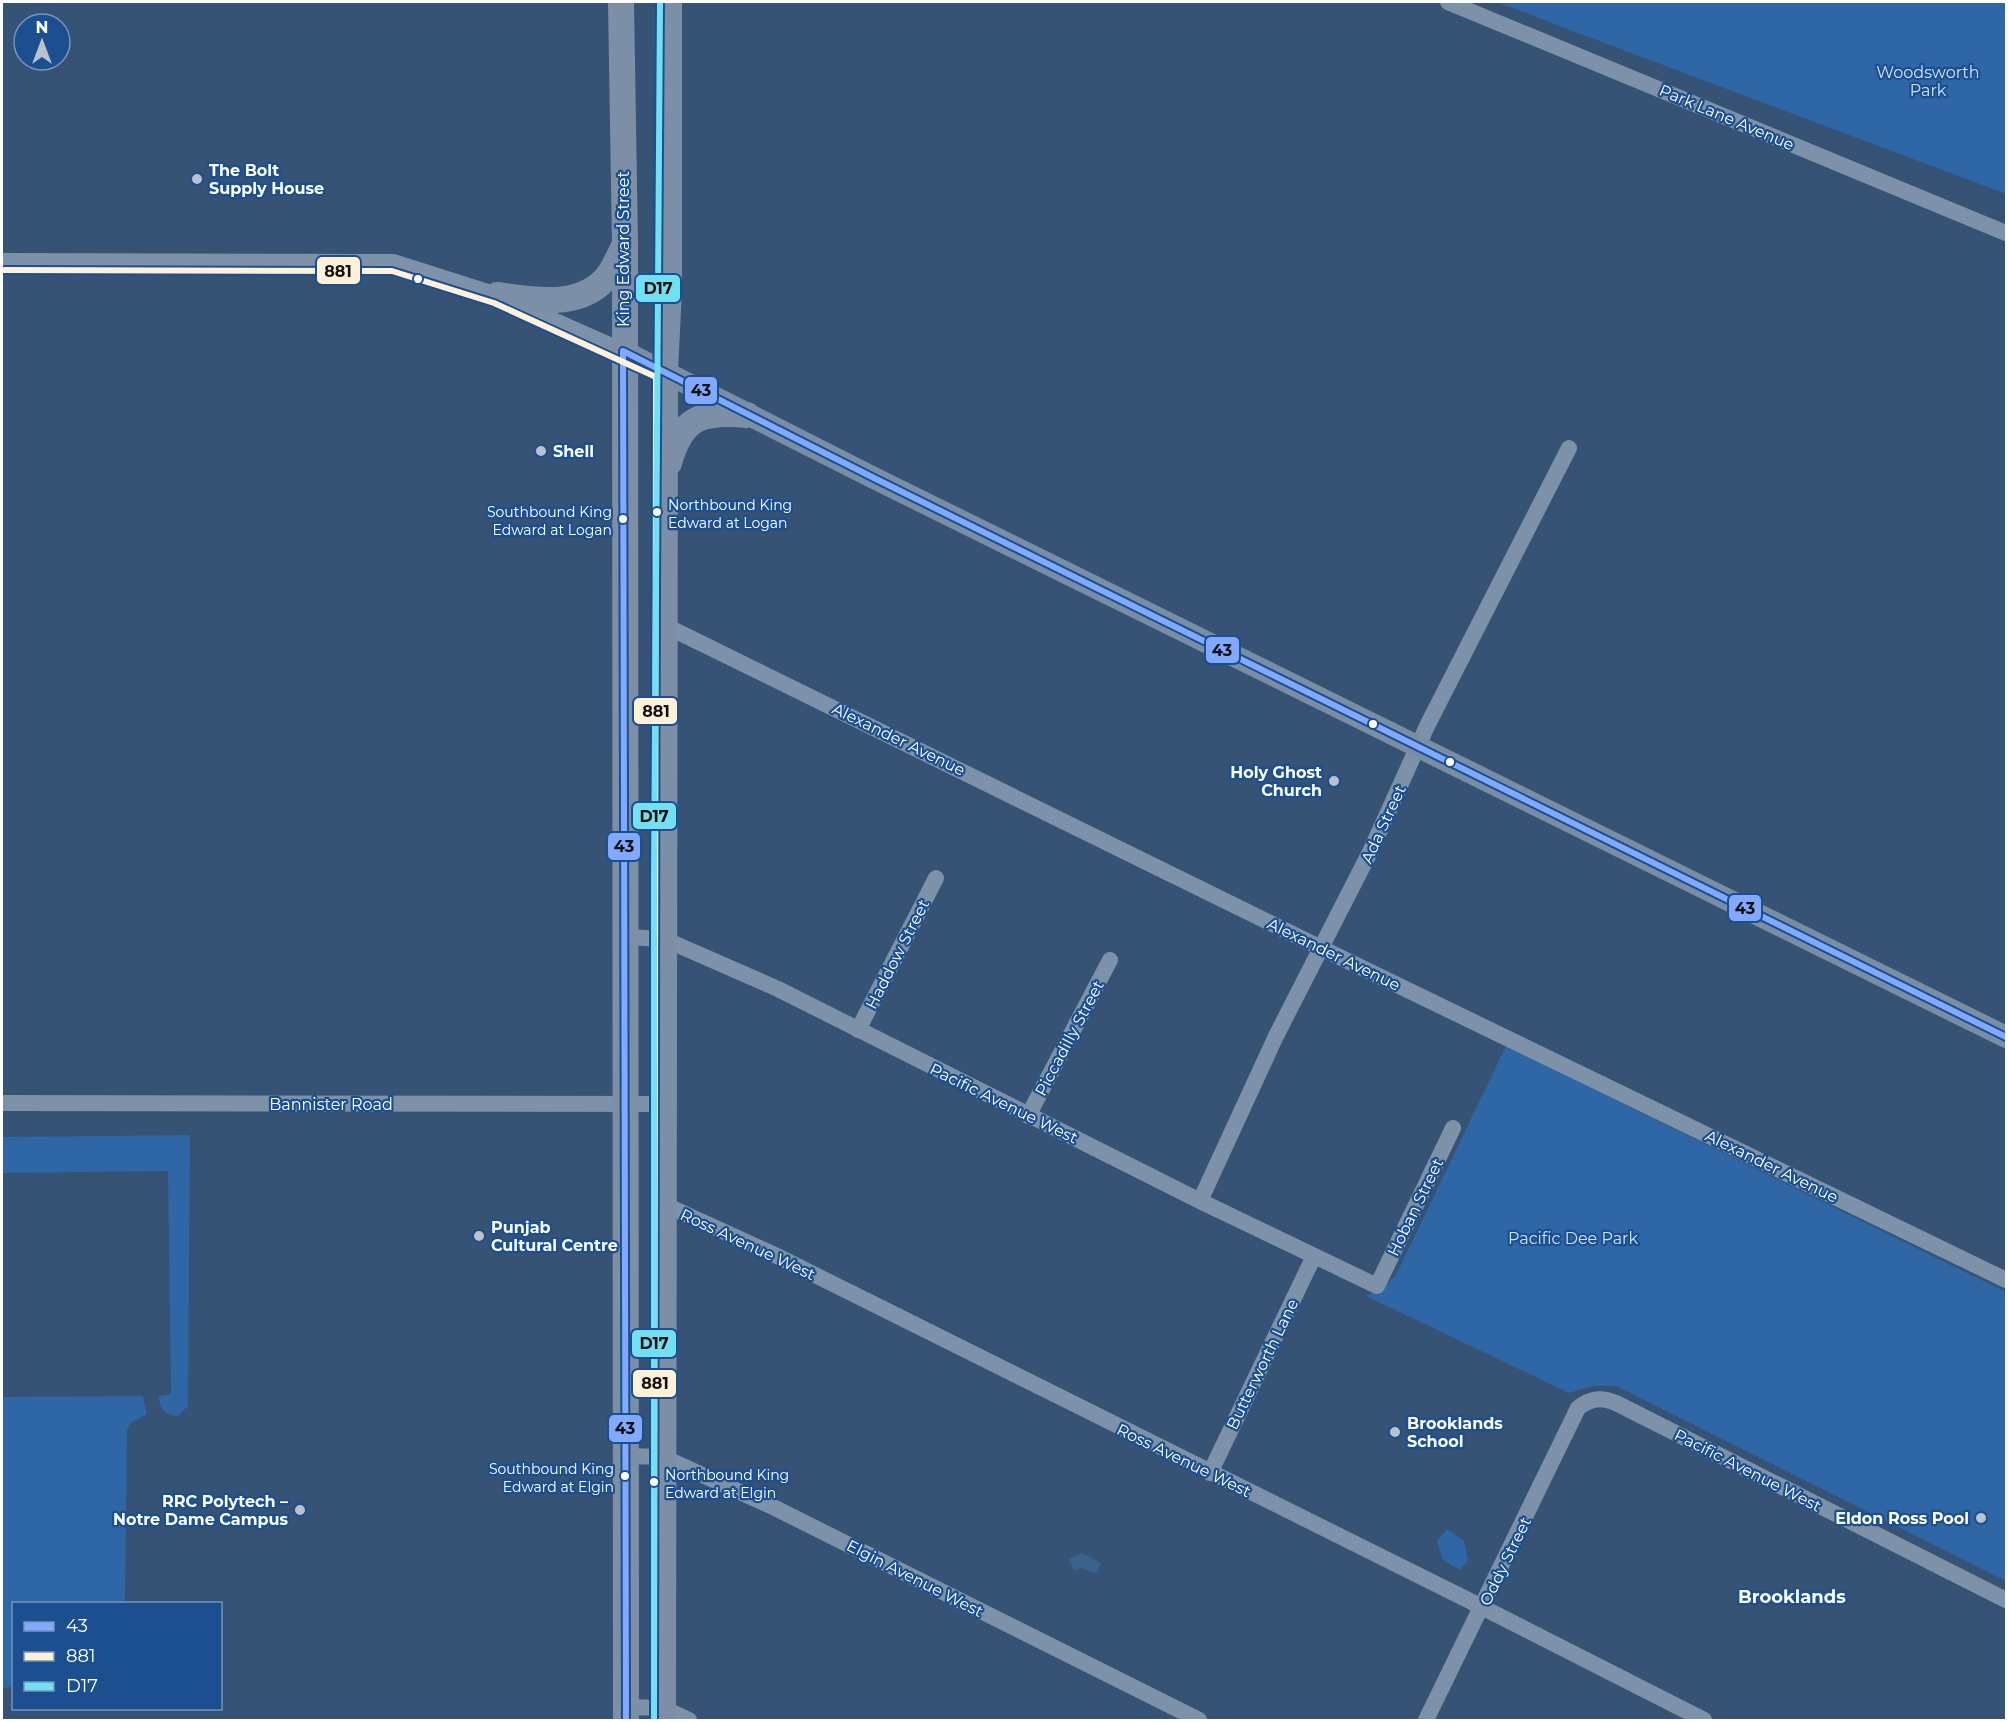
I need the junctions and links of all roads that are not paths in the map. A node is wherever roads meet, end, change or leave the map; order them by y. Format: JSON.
{"nodes":[{"id":1,"x":621,"y":2,"type":"edge"},
{"id":2,"x":669,"y":2,"type":"edge"},
{"id":3,"x":1448,"y":2,"type":"edge"},
{"id":4,"x":2007,"y":233,"type":"edge"},
{"id":5,"x":625,"y":245,"type":"junction"},
{"id":6,"x":2,"y":261,"type":"edge"},
{"id":7,"x":497,"y":295,"type":"junction"},
{"id":8,"x":623,"y":351,"type":"junction"},
{"id":9,"x":665,"y":371,"type":"junction"},
{"id":10,"x":747,"y":415,"type":"junction"},
{"id":11,"x":1569,"y":448,"type":"dead end"},
{"id":12,"x":665,"y":477,"type":"junction"},
{"id":13,"x":664,"y":625,"type":"junction"},
{"id":14,"x":1418,"y":746,"type":"junction"},
{"id":15,"x":936,"y":878,"type":"dead end"},
{"id":16,"x":626,"y":937,"type":"junction"},
{"id":17,"x":664,"y":939,"type":"junction"},
{"id":18,"x":1321,"y":948,"type":"junction"},
{"id":19,"x":1110,"y":960,"type":"dead end"},
{"id":20,"x":858,"y":1030,"type":"junction"},
{"id":21,"x":2007,"y":1037,"type":"edge"},
{"id":22,"x":2,"y":1103,"type":"edge"},
{"id":23,"x":627,"y":1104,"type":"junction"},
{"id":24,"x":661,"y":1104,"type":"junction"},
{"id":25,"x":1028,"y":1116,"type":"junction"},
{"id":26,"x":1453,"y":1128,"type":"dead end"},
{"id":27,"x":1200,"y":1201,"type":"junction"},
{"id":28,"x":661,"y":1203,"type":"junction"},
{"id":29,"x":1314,"y":1256,"type":"junction"},
{"id":30,"x":2007,"y":1280,"type":"edge"},
{"id":31,"x":1377,"y":1286,"type":"joint"},
{"id":32,"x":1585,"y":1402,"type":"joint"},
{"id":33,"x":626,"y":1456,"type":"junction"},
{"id":34,"x":663,"y":1457,"type":"junction"},
{"id":35,"x":1210,"y":1473,"type":"junction"},
{"id":36,"x":2007,"y":1600,"type":"edge"},
{"id":37,"x":1483,"y":1608,"type":"junction"},
{"id":38,"x":626,"y":1714,"type":"edge"},
{"id":39,"x":663,"y":1714,"type":"edge"},
{"id":40,"x":689,"y":1720,"type":"edge"},
{"id":41,"x":1199,"y":1720,"type":"edge"},
{"id":42,"x":1426,"y":1720,"type":"edge"},
{"id":43,"x":1704,"y":1720,"type":"edge"}],
"edges":[{"from":1,"to":5,"type":"main road","name":"King Edward Street"},
{"from":2,"to":9,"type":"main road"},
{"from":3,"to":4,"type":"street","name":"Park Lane Avenue"},
{"from":5,"to":7,"type":"main road"},
{"from":5,"to":8,"type":"main road","name":"King Edward Street"},
{"from":6,"to":7,"type":"street"},
{"from":7,"to":8,"type":"street"},
{"from":8,"to":9,"type":"main road"},
{"from":8,"to":16,"type":"main road","name":"King Edward Street"},
{"from":9,"to":10,"type":"main road"},
{"from":9,"to":12,"type":"main road"},
{"from":10,"to":12,"type":"main road"},
{"from":10,"to":14,"type":"main road"},
{"from":11,"to":14,"type":"street","name":"Ada Street"},
{"from":12,"to":13,"type":"main road"},
{"from":13,"to":17,"type":"main road"},
{"from":13,"to":18,"type":"street","name":"Alexander Avenue"},
{"from":14,"to":18,"type":"street","name":"Ada Street"},
{"from":14,"to":21,"type":"main road"},
{"from":15,"to":20,"type":"street","name":"Haddow Street"},
{"from":16,"to":17,"type":"street","name":"Pacific Avenue West"},
{"from":16,"to":23,"type":"main road","name":"King Edward Street"},
{"from":17,"to":20,"type":"street","name":"Pacific Avenue West"},
{"from":17,"to":24,"type":"main road"},
{"from":18,"to":27,"type":"street","name":"Ada Street"},
{"from":18,"to":30,"type":"street","name":"Alexander Avenue"},
{"from":19,"to":25,"type":"street","name":"Piccadilly Street"},
{"from":20,"to":25,"type":"street","name":"Pacific Avenue West"},
{"from":22,"to":23,"type":"street","name":"Bannister Road"},
{"from":23,"to":24,"type":"street","name":"Bannister Road"},
{"from":23,"to":33,"type":"main road","name":"King Edward Street"},
{"from":24,"to":28,"type":"main road"},
{"from":25,"to":27,"type":"street","name":"Pacific Avenue West"},
{"from":26,"to":31,"type":"street","name":"Hoban Street"},
{"from":27,"to":29,"type":"street","name":"Pacific Avenue West"},
{"from":28,"to":34,"type":"main road"},
{"from":28,"to":35,"type":"street","name":"Ross Avenue West"},
{"from":29,"to":31,"type":"street","name":"Pacific Avenue West"},
{"from":29,"to":35,"type":"street","name":"Butterworth Lane"},
{"from":32,"to":36,"type":"street","name":"Pacific Avenue West"},
{"from":32,"to":37,"type":"street","name":"Oddy Street"},
{"from":33,"to":34,"type":"street","name":"Elgin Avenue West"},
{"from":33,"to":38,"type":"main road","name":"King Edward Street"},
{"from":34,"to":39,"type":"main road"},
{"from":34,"to":41,"type":"street","name":"Elgin Avenue West"},
{"from":35,"to":37,"type":"street","name":"Ross Avenue West"},
{"from":37,"to":42,"type":"street","name":"Oddy Street"},
{"from":37,"to":43,"type":"street","name":"Ross Avenue West"},
{"from":38,"to":39,"type":"street"},
{"from":39,"to":40,"type":"street"}]}
